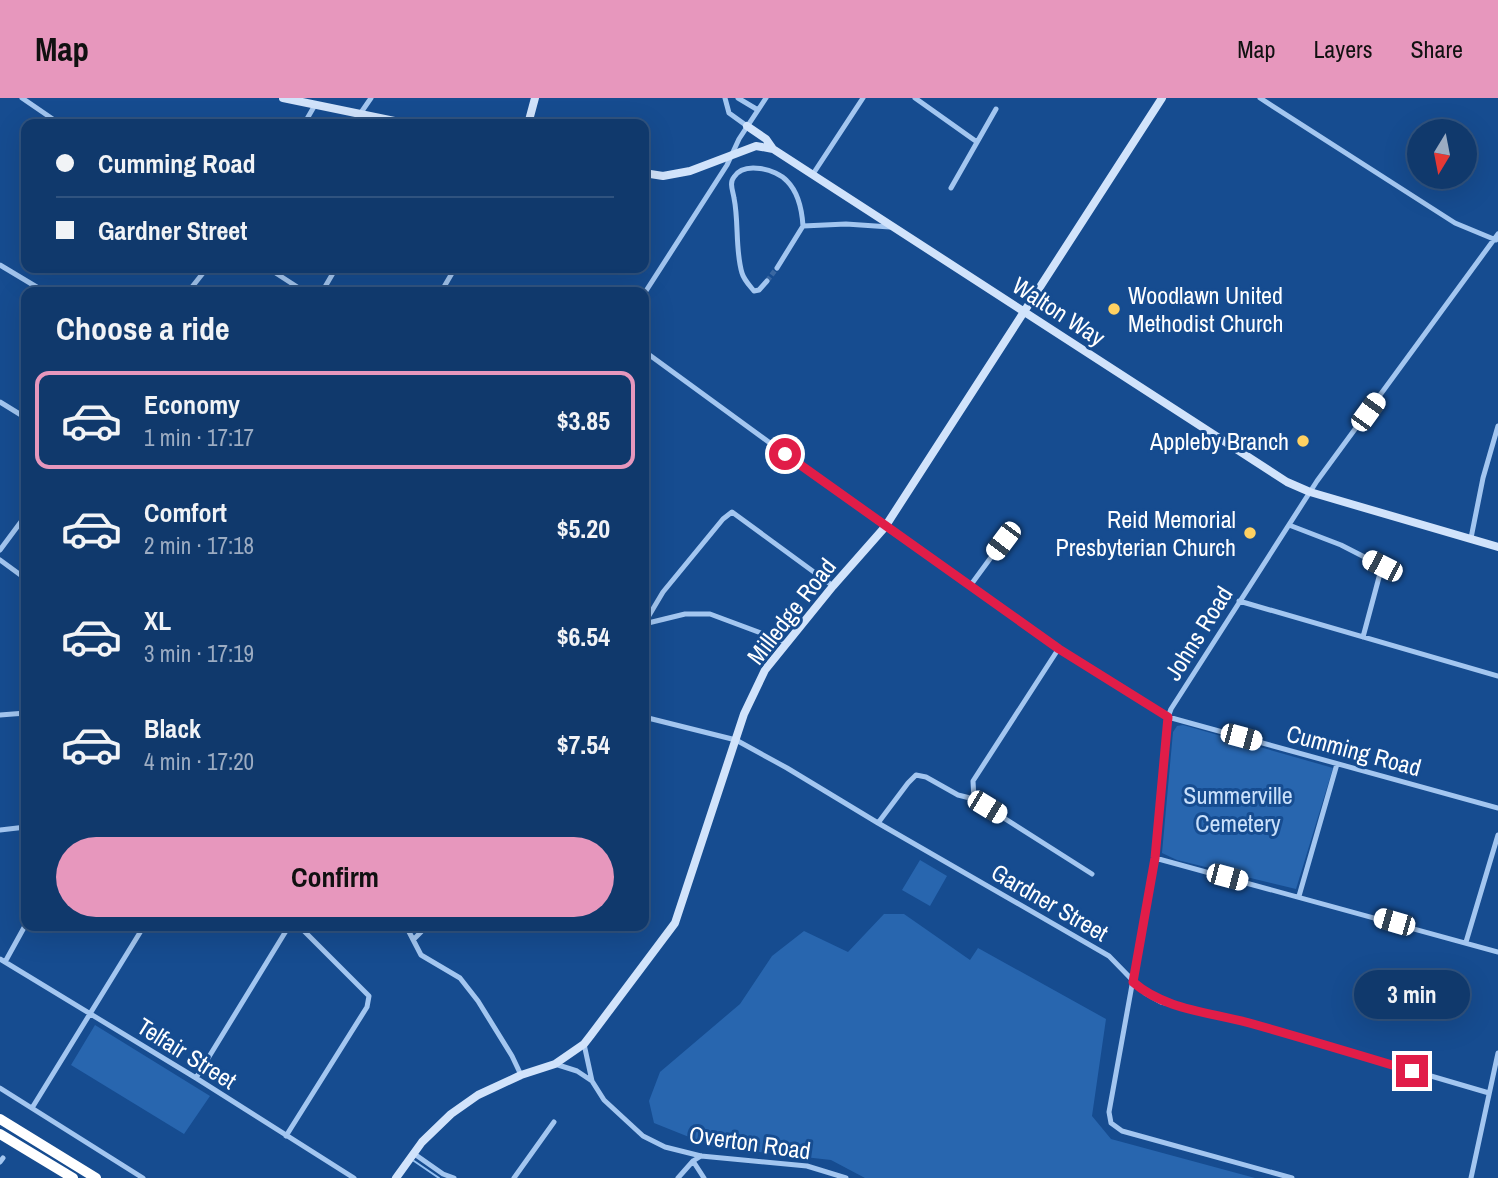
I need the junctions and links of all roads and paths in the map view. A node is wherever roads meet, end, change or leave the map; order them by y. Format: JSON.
{"nodes":[{"id":1,"x":22,"y":98,"type":"edge"},
{"id":2,"x":283,"y":98,"type":"edge"},
{"id":3,"x":371,"y":98,"type":"edge"},
{"id":4,"x":535,"y":98,"type":"edge"},
{"id":5,"x":725,"y":98,"type":"edge"},
{"id":6,"x":738,"y":98,"type":"edge"},
{"id":7,"x":766,"y":98,"type":"edge"},
{"id":8,"x":863,"y":98,"type":"edge"},
{"id":9,"x":915,"y":98,"type":"edge"},
{"id":10,"x":1162,"y":98,"type":"edge"},
{"id":11,"x":1260,"y":98,"type":"edge"},
{"id":12,"x":316,"y":105,"type":"junction"},
{"id":13,"x":996,"y":109,"type":"dead end"},
{"id":14,"x":758,"y":110,"type":"junction"},
{"id":15,"x":360,"y":114,"type":"junction"},
{"id":16,"x":53,"y":119,"type":"edge"},
{"id":17,"x":307,"y":119,"type":"edge"},
{"id":18,"x":384,"y":119,"type":"edge"},
{"id":19,"x":529,"y":119,"type":"edge"},
{"id":20,"x":747,"y":126,"type":"junction"},
{"id":21,"x":977,"y":142,"type":"junction"},
{"id":22,"x":773,"y":149,"type":"junction"},
{"id":23,"x":733,"y":154,"type":"junction"},
{"id":24,"x":727,"y":166,"type":"junction"},
{"id":25,"x":649,"y":174,"type":"edge"},
{"id":26,"x":813,"y":174,"type":"junction"},
{"id":27,"x":735,"y":175,"type":"junction"},
{"id":28,"x":951,"y":188,"type":"dead end"},
{"id":29,"x":803,"y":226,"type":"junction"},
{"id":30,"x":893,"y":226,"type":"junction"},
{"id":31,"x":1498,"y":234,"type":"edge"},
{"id":32,"x":1496,"y":240,"type":"edge"},
{"id":33,"x":0,"y":265,"type":"edge"},
{"id":34,"x":777,"y":268,"type":"tunnel mouth"},
{"id":35,"x":276,"y":273,"type":"edge"},
{"id":36,"x":767,"y":281,"type":"dead end"},
{"id":37,"x":37,"y":287,"type":"edge"},
{"id":38,"x":297,"y":287,"type":"edge"},
{"id":39,"x":649,"y":287,"type":"edge"},
{"id":40,"x":1023,"y":311,"type":"junction"},
{"id":41,"x":649,"y":355,"type":"edge"},
{"id":42,"x":0,"y":402,"type":"edge"},
{"id":43,"x":21,"y":415,"type":"edge"},
{"id":44,"x":1498,"y":426,"type":"edge"},
{"id":45,"x":1310,"y":492,"type":"junction"},
{"id":46,"x":21,"y":521,"type":"edge"},
{"id":47,"x":1289,"y":525,"type":"junction"},
{"id":48,"x":885,"y":527,"type":"junction"},
{"id":49,"x":1471,"y":538,"type":"junction"},
{"id":50,"x":1003,"y":541,"type":"dead end"},
{"id":51,"x":1498,"y":547,"type":"edge"},
{"id":52,"x":0,"y":550,"type":"edge"},
{"id":53,"x":0,"y":560,"type":"edge"},
{"id":54,"x":21,"y":575,"type":"edge"},
{"id":55,"x":833,"y":586,"type":"junction"},
{"id":56,"x":970,"y":586,"type":"junction"},
{"id":57,"x":1239,"y":601,"type":"junction"},
{"id":58,"x":649,"y":616,"type":"edge"},
{"id":59,"x":649,"y":623,"type":"edge"},
{"id":60,"x":1363,"y":636,"type":"junction"},
{"id":61,"x":788,"y":643,"type":"junction"},
{"id":62,"x":1059,"y":649,"type":"junction"},
{"id":63,"x":1498,"y":676,"type":"edge"},
{"id":64,"x":21,"y":714,"type":"edge"},
{"id":65,"x":0,"y":715,"type":"edge"},
{"id":66,"x":1168,"y":717,"type":"junction"},
{"id":67,"x":649,"y":718,"type":"edge"},
{"id":68,"x":736,"y":740,"type":"junction"},
{"id":69,"x":1337,"y":764,"type":"junction"},
{"id":70,"x":974,"y":800,"type":"junction"},
{"id":71,"x":1498,"y":808,"type":"edge"},
{"id":72,"x":878,"y":823,"type":"junction"},
{"id":73,"x":21,"y":828,"type":"edge"},
{"id":74,"x":0,"y":830,"type":"edge"},
{"id":75,"x":1498,"y":835,"type":"edge"},
{"id":76,"x":1155,"y":858,"type":"junction"},
{"id":77,"x":1092,"y":874,"type":"dead end"},
{"id":78,"x":1299,"y":896,"type":"junction"},
{"id":79,"x":22,"y":931,"type":"edge"},
{"id":80,"x":141,"y":931,"type":"edge"},
{"id":81,"x":286,"y":931,"type":"edge"},
{"id":82,"x":304,"y":931,"type":"edge"},
{"id":83,"x":410,"y":931,"type":"edge"},
{"id":84,"x":421,"y":931,"type":"edge"},
{"id":85,"x":414,"y":939,"type":"junction"},
{"id":86,"x":1466,"y":942,"type":"junction"},
{"id":87,"x":1498,"y":952,"type":"edge"},
{"id":88,"x":3,"y":960,"type":"edge"},
{"id":89,"x":1133,"y":982,"type":"junction"},
{"id":90,"x":91,"y":1015,"type":"junction"},
{"id":91,"x":584,"y":1044,"type":"junction"},
{"id":92,"x":1498,"y":1053,"type":"edge"},
{"id":93,"x":555,"y":1064,"type":"junction"},
{"id":94,"x":521,"y":1075,"type":"junction"},
{"id":95,"x":196,"y":1078,"type":"junction"},
{"id":96,"x":592,"y":1081,"type":"junction"},
{"id":97,"x":0,"y":1088,"type":"edge"},
{"id":98,"x":1489,"y":1093,"type":"junction"},
{"id":99,"x":32,"y":1108,"type":"junction"},
{"id":100,"x":0,"y":1119,"type":"edge"},
{"id":101,"x":555,"y":1122,"type":"dead end"},
{"id":102,"x":0,"y":1134,"type":"edge"},
{"id":103,"x":286,"y":1136,"type":"junction"},
{"id":104,"x":413,"y":1153,"type":"junction"},
{"id":105,"x":701,"y":1156,"type":"junction"},
{"id":106,"x":693,"y":1161,"type":"junction"},
{"id":107,"x":72,"y":1178,"type":"edge"},
{"id":108,"x":96,"y":1178,"type":"edge"},
{"id":109,"x":143,"y":1178,"type":"edge"},
{"id":110,"x":354,"y":1178,"type":"edge"},
{"id":111,"x":396,"y":1178,"type":"edge"},
{"id":112,"x":454,"y":1178,"type":"edge"},
{"id":113,"x":514,"y":1178,"type":"edge"},
{"id":114,"x":678,"y":1178,"type":"edge"},
{"id":115,"x":704,"y":1178,"type":"edge"},
{"id":116,"x":846,"y":1178,"type":"edge"},
{"id":117,"x":1292,"y":1178,"type":"edge"},
{"id":118,"x":1471,"y":1178,"type":"edge"}],
"edges":[{"from":1,"to":16,"type":"street"},
{"from":2,"to":12,"type":"street"},
{"from":3,"to":15,"type":"street"},
{"from":4,"to":19,"type":"street"},
{"from":5,"to":20,"type":"street"},
{"from":6,"to":14,"type":"street"},
{"from":7,"to":14,"type":"street"},
{"from":8,"to":26,"type":"street"},
{"from":9,"to":21,"type":"street"},
{"from":10,"to":40,"type":"street","name":"Milledge Road"},
{"from":11,"to":32,"type":"street"},
{"from":12,"to":15,"type":"street"},
{"from":12,"to":17,"type":"street"},
{"from":13,"to":21,"type":"street"},
{"from":14,"to":20,"type":"street"},
{"from":15,"to":18,"type":"street"},
{"from":20,"to":22,"type":"street","name":"Walton Way"},
{"from":20,"to":23,"type":"street"},
{"from":21,"to":28,"type":"street"},
{"from":22,"to":23,"type":"street"},
{"from":22,"to":26,"type":"street","name":"Walton Way"},
{"from":23,"to":24,"type":"street"},
{"from":23,"to":25,"type":"street"},
{"from":24,"to":27,"type":"street"},
{"from":24,"to":39,"type":"street"},
{"from":26,"to":30,"type":"street","name":"Walton Way"},
{"from":27,"to":29,"type":"street"},
{"from":27,"to":36,"type":"street"},
{"from":29,"to":30,"type":"street"},
{"from":29,"to":34,"type":"street"},
{"from":30,"to":40,"type":"street","name":"Walton Way"},
{"from":31,"to":32,"type":"street","name":"Johns Road"},
{"from":32,"to":45,"type":"street","name":"Johns Road"},
{"from":33,"to":37,"type":"street"},
{"from":35,"to":38,"type":"street"},
{"from":40,"to":45,"type":"street","name":"Walton Way"},
{"from":40,"to":48,"type":"street","name":"Milledge Road"},
{"from":41,"to":48,"type":"street","name":"Cumming Road"},
{"from":42,"to":43,"type":"street"},
{"from":44,"to":49,"type":"street"},
{"from":45,"to":47,"type":"street","name":"Johns Road"},
{"from":45,"to":49,"type":"street","name":"Walton Way"},
{"from":46,"to":52,"type":"street"},
{"from":47,"to":57,"type":"street","name":"Johns Road"},
{"from":47,"to":60,"type":"street"},
{"from":48,"to":55,"type":"street","name":"Milledge Road"},
{"from":48,"to":56,"type":"street","name":"Cumming Road"},
{"from":49,"to":51,"type":"street","name":"Walton Way"},
{"from":50,"to":56,"type":"street"},
{"from":53,"to":54,"type":"street"},
{"from":55,"to":58,"type":"street"},
{"from":55,"to":61,"type":"street","name":"Milledge Road"},
{"from":56,"to":62,"type":"street","name":"Cumming Road"},
{"from":57,"to":60,"type":"street"},
{"from":57,"to":66,"type":"street","name":"Johns Road"},
{"from":59,"to":61,"type":"street"},
{"from":60,"to":63,"type":"street"},
{"from":61,"to":68,"type":"street","name":"Milledge Road"},
{"from":62,"to":66,"type":"street","name":"Cumming Road"},
{"from":62,"to":70,"type":"street"},
{"from":64,"to":65,"type":"street"},
{"from":66,"to":69,"type":"street","name":"Cumming Road"},
{"from":66,"to":76,"type":"street","name":"Johns Road"},
{"from":67,"to":68,"type":"street","name":"Gardner Street"},
{"from":68,"to":72,"type":"street","name":"Gardner Street"},
{"from":68,"to":91,"type":"street","name":"Milledge Road"},
{"from":69,"to":71,"type":"street","name":"Cumming Road"},
{"from":69,"to":78,"type":"street"},
{"from":70,"to":72,"type":"street"},
{"from":70,"to":77,"type":"street"},
{"from":72,"to":89,"type":"street","name":"Gardner Street"},
{"from":73,"to":74,"type":"street"},
{"from":75,"to":86,"type":"street"},
{"from":76,"to":78,"type":"street"},
{"from":76,"to":89,"type":"street","name":"Johns Road"},
{"from":78,"to":86,"type":"street"},
{"from":79,"to":88,"type":"street"},
{"from":80,"to":90,"type":"street"},
{"from":81,"to":95,"type":"street"},
{"from":82,"to":103,"type":"street"},
{"from":83,"to":85,"type":"street"},
{"from":84,"to":85,"type":"street"},
{"from":85,"to":94,"type":"street"},
{"from":86,"to":87,"type":"street"},
{"from":88,"to":90,"type":"street","name":"Telfair Street"},
{"from":89,"to":98,"type":"street","name":"Gardner Street"},
{"from":89,"to":117,"type":"street","name":"Johns Road"},
{"from":90,"to":95,"type":"street","name":"Telfair Street"},
{"from":90,"to":99,"type":"street"},
{"from":91,"to":93,"type":"street","name":"Milledge Road"},
{"from":91,"to":96,"type":"street","name":"Overton Road"},
{"from":92,"to":98,"type":"street"},
{"from":93,"to":94,"type":"street","name":"Milledge Road"},
{"from":93,"to":96,"type":"street","name":"Overton Road"},
{"from":94,"to":104,"type":"street","name":"Milledge Road"},
{"from":95,"to":103,"type":"street","name":"Telfair Street"},
{"from":96,"to":105,"type":"street","name":"Overton Road"},
{"from":97,"to":99,"type":"street"},
{"from":98,"to":118,"type":"street"},
{"from":99,"to":109,"type":"street"},
{"from":100,"to":108,"type":"highway"},
{"from":101,"to":113,"type":"street"},
{"from":102,"to":107,"type":"highway"},
{"from":103,"to":110,"type":"street","name":"Telfair Street"},
{"from":104,"to":111,"type":"street","name":"Milledge Road"},
{"from":104,"to":112,"type":"street"},
{"from":105,"to":106,"type":"street"},
{"from":105,"to":116,"type":"street","name":"Overton Road"},
{"from":106,"to":114,"type":"street"},
{"from":106,"to":115,"type":"street"}]}
